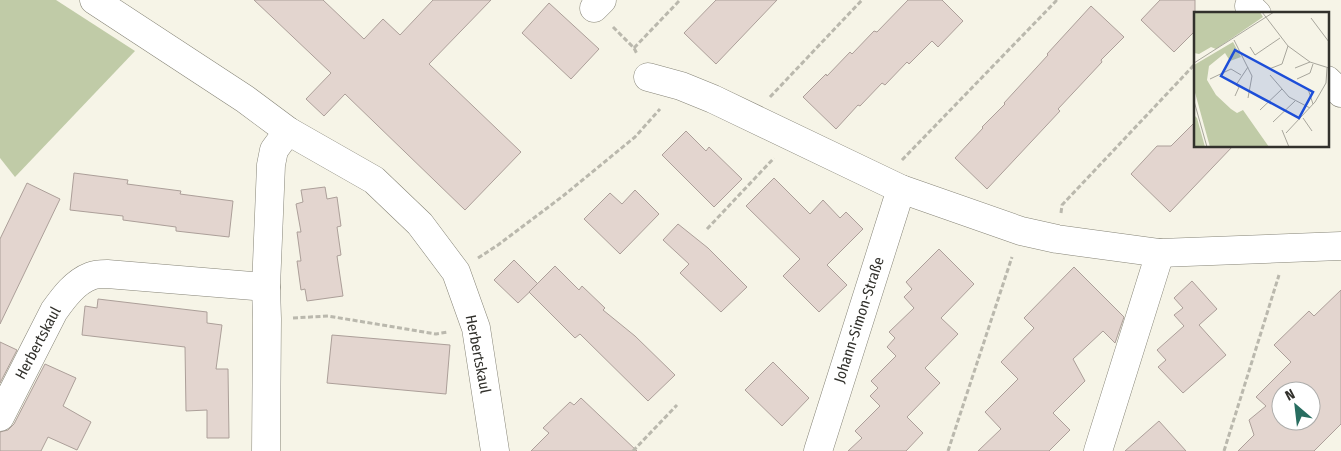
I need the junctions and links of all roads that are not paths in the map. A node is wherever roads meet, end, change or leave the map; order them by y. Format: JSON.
{"nodes":[{"id":1,"x":94,"y":0,"type":"edge"},
{"id":2,"x":648,"y":77,"type":"road end"},
{"id":3,"x":1328,"y":81,"type":"edge"},
{"id":4,"x":1341,"y":93,"type":"edge"},
{"id":5,"x":288,"y":131,"type":"junction"},
{"id":6,"x":892,"y":185,"type":"junction"},
{"id":7,"x":1341,"y":246,"type":"edge"},
{"id":8,"x":1160,"y":253,"type":"junction"},
{"id":9,"x":266,"y":287,"type":"junction"},
{"id":10,"x":0,"y":417,"type":"edge"},
{"id":11,"x":266,"y":451,"type":"edge"},
{"id":12,"x":495,"y":451,"type":"edge"},
{"id":13,"x":818,"y":451,"type":"edge"},
{"id":14,"x":1098,"y":451,"type":"edge"}],
"edges":[{"from":1,"to":5,"type":"street","name":"Herbertskaul"},
{"from":2,"to":6,"type":"street"},
{"from":3,"to":4,"type":"street"},
{"from":5,"to":9,"type":"street"},
{"from":5,"to":12,"type":"street","name":"Herbertskaul"},
{"from":6,"to":8,"type":"street"},
{"from":6,"to":13,"type":"street","name":"Johann-Simon-Straße"},
{"from":7,"to":8,"type":"street"},
{"from":8,"to":14,"type":"street"},
{"from":9,"to":10,"type":"street","name":"Herbertskaul"},
{"from":9,"to":11,"type":"street"}]}
